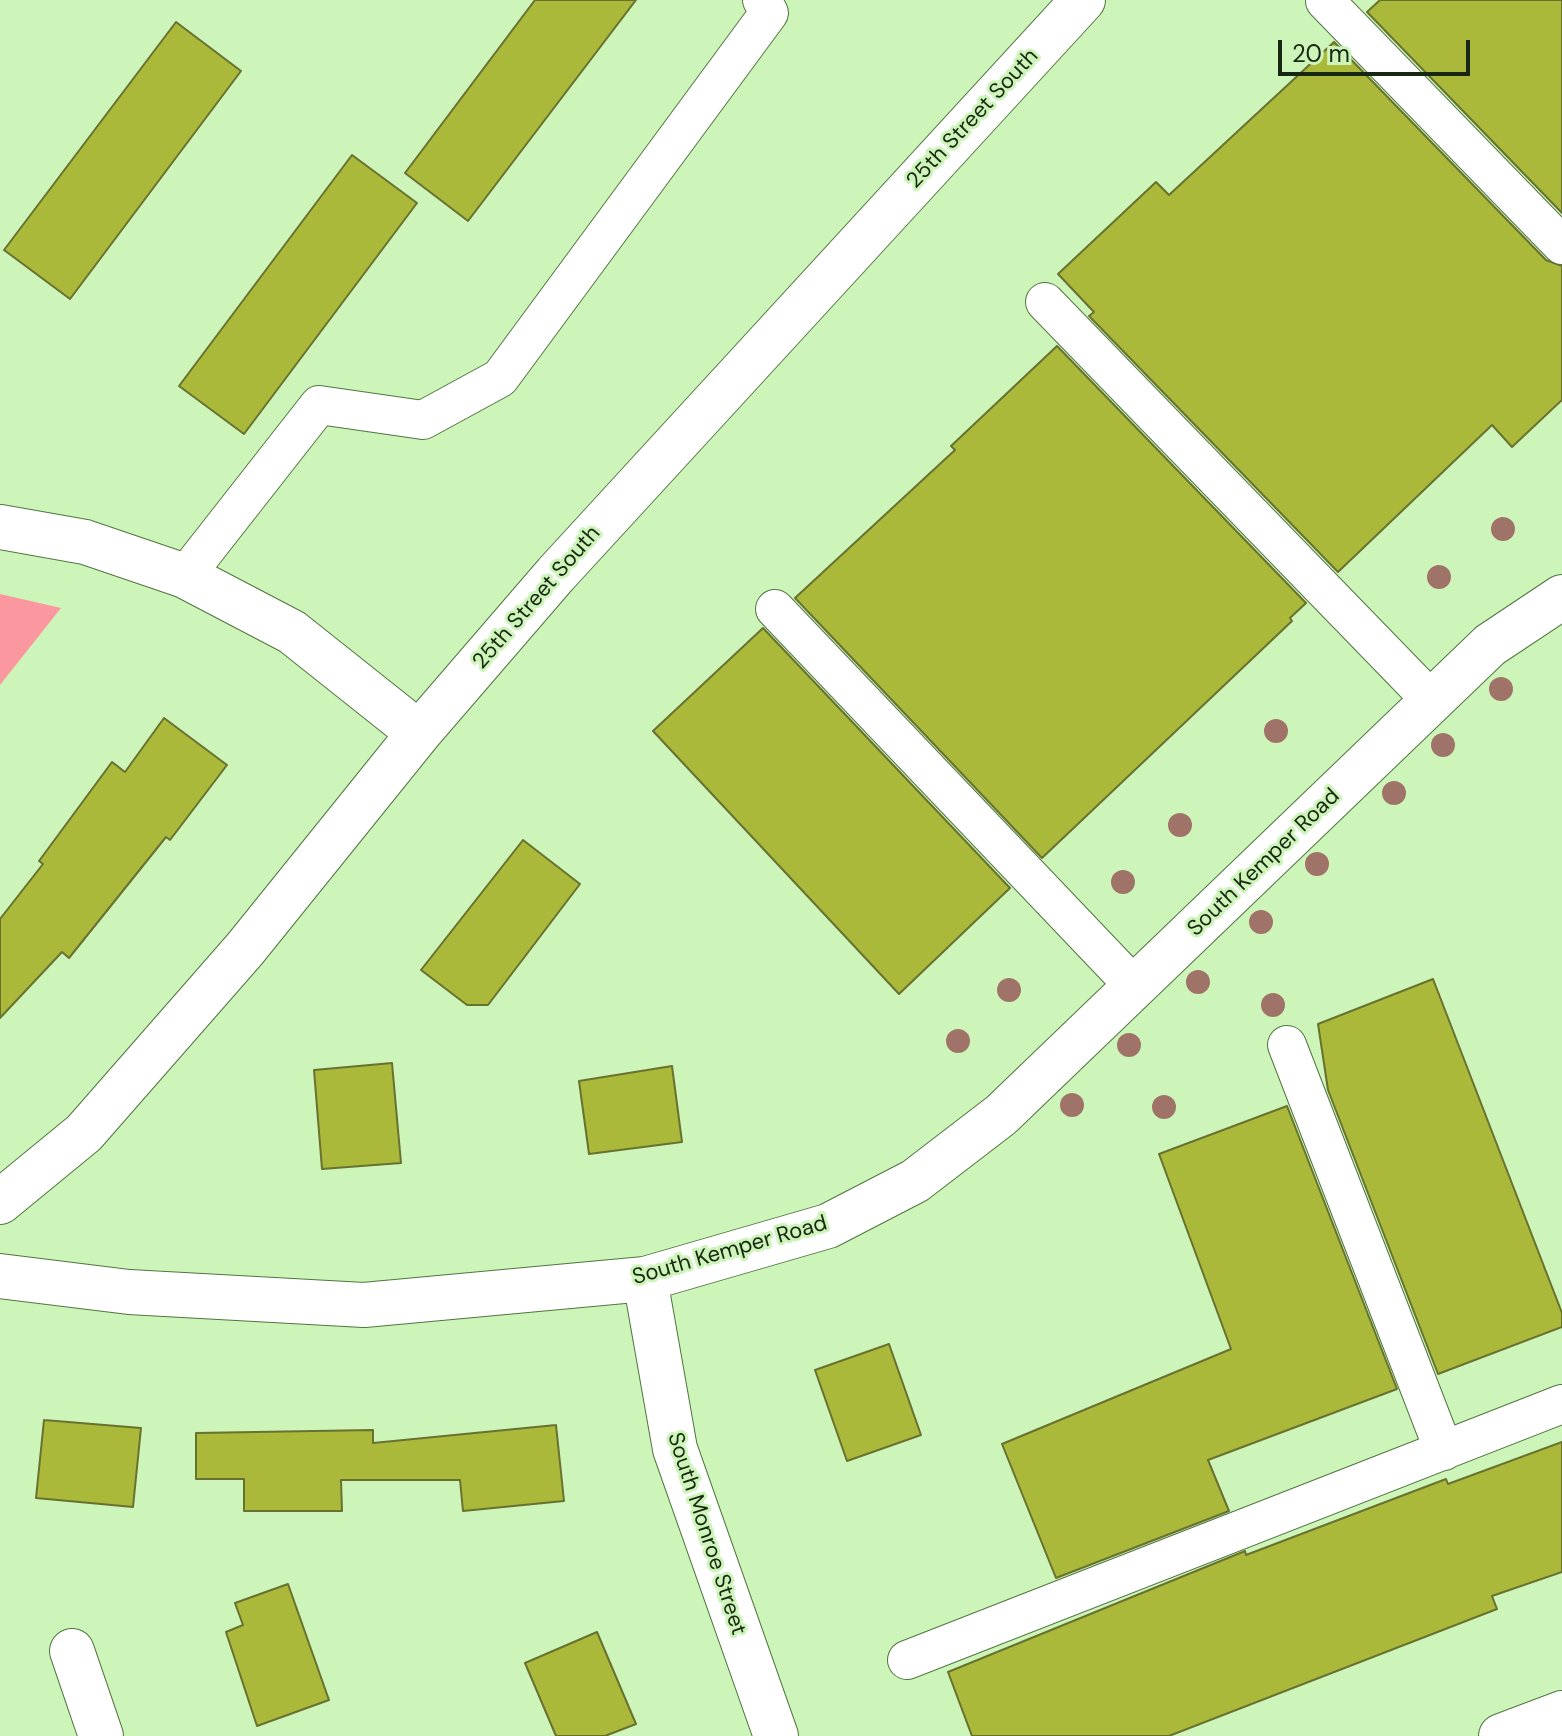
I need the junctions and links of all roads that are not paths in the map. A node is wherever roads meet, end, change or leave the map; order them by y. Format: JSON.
{"nodes":[{"id":1,"x":762,"y":0,"type":"edge"},
{"id":2,"x":1083,"y":0,"type":"edge"},
{"id":3,"x":1325,"y":1,"type":"edge"},
{"id":4,"x":1562,"y":245,"type":"edge"},
{"id":5,"x":1045,"y":302,"type":"dead end"},
{"id":6,"x":0,"y":527,"type":"edge"},
{"id":7,"x":185,"y":576,"type":"junction"},
{"id":8,"x":1562,"y":597,"type":"edge"},
{"id":9,"x":775,"y":609,"type":"dead end"},
{"id":10,"x":1432,"y":701,"type":"junction"},
{"id":11,"x":419,"y":733,"type":"junction"},
{"id":12,"x":1135,"y":987,"type":"junction"},
{"id":13,"x":1287,"y":1045,"type":"dead end"},
{"id":14,"x":0,"y":1202,"type":"edge"},
{"id":15,"x":0,"y":1276,"type":"edge"},
{"id":16,"x":645,"y":1279,"type":"junction"},
{"id":17,"x":1562,"y":1404,"type":"edge"},
{"id":18,"x":1444,"y":1451,"type":"junction"},
{"id":19,"x":72,"y":1651,"type":"dead end"},
{"id":20,"x":907,"y":1660,"type":"dead end"},
{"id":21,"x":1562,"y":1713,"type":"edge"},
{"id":22,"x":101,"y":1736,"type":"edge"},
{"id":23,"x":776,"y":1736,"type":"edge"},
{"id":24,"x":1501,"y":1736,"type":"edge"}],
"edges":[{"from":1,"to":7,"type":"lane"},
{"from":2,"to":11,"type":"street","name":"25th Street South"},
{"from":3,"to":4,"type":"lane"},
{"from":5,"to":10,"type":"lane"},
{"from":6,"to":7,"type":"street"},
{"from":7,"to":11,"type":"street"},
{"from":8,"to":10,"type":"street","name":"South Kemper Road"},
{"from":9,"to":12,"type":"lane"},
{"from":10,"to":12,"type":"street","name":"South Kemper Road"},
{"from":11,"to":14,"type":"street","name":"25th Street South"},
{"from":12,"to":16,"type":"street","name":"South Kemper Road"},
{"from":13,"to":18,"type":"lane"},
{"from":15,"to":16,"type":"street","name":"South Kemper Road"},
{"from":16,"to":23,"type":"street","name":"South Monroe Street"},
{"from":17,"to":18,"type":"lane"},
{"from":18,"to":20,"type":"lane"},
{"from":19,"to":22,"type":"street"},
{"from":21,"to":24,"type":"street"}]}
